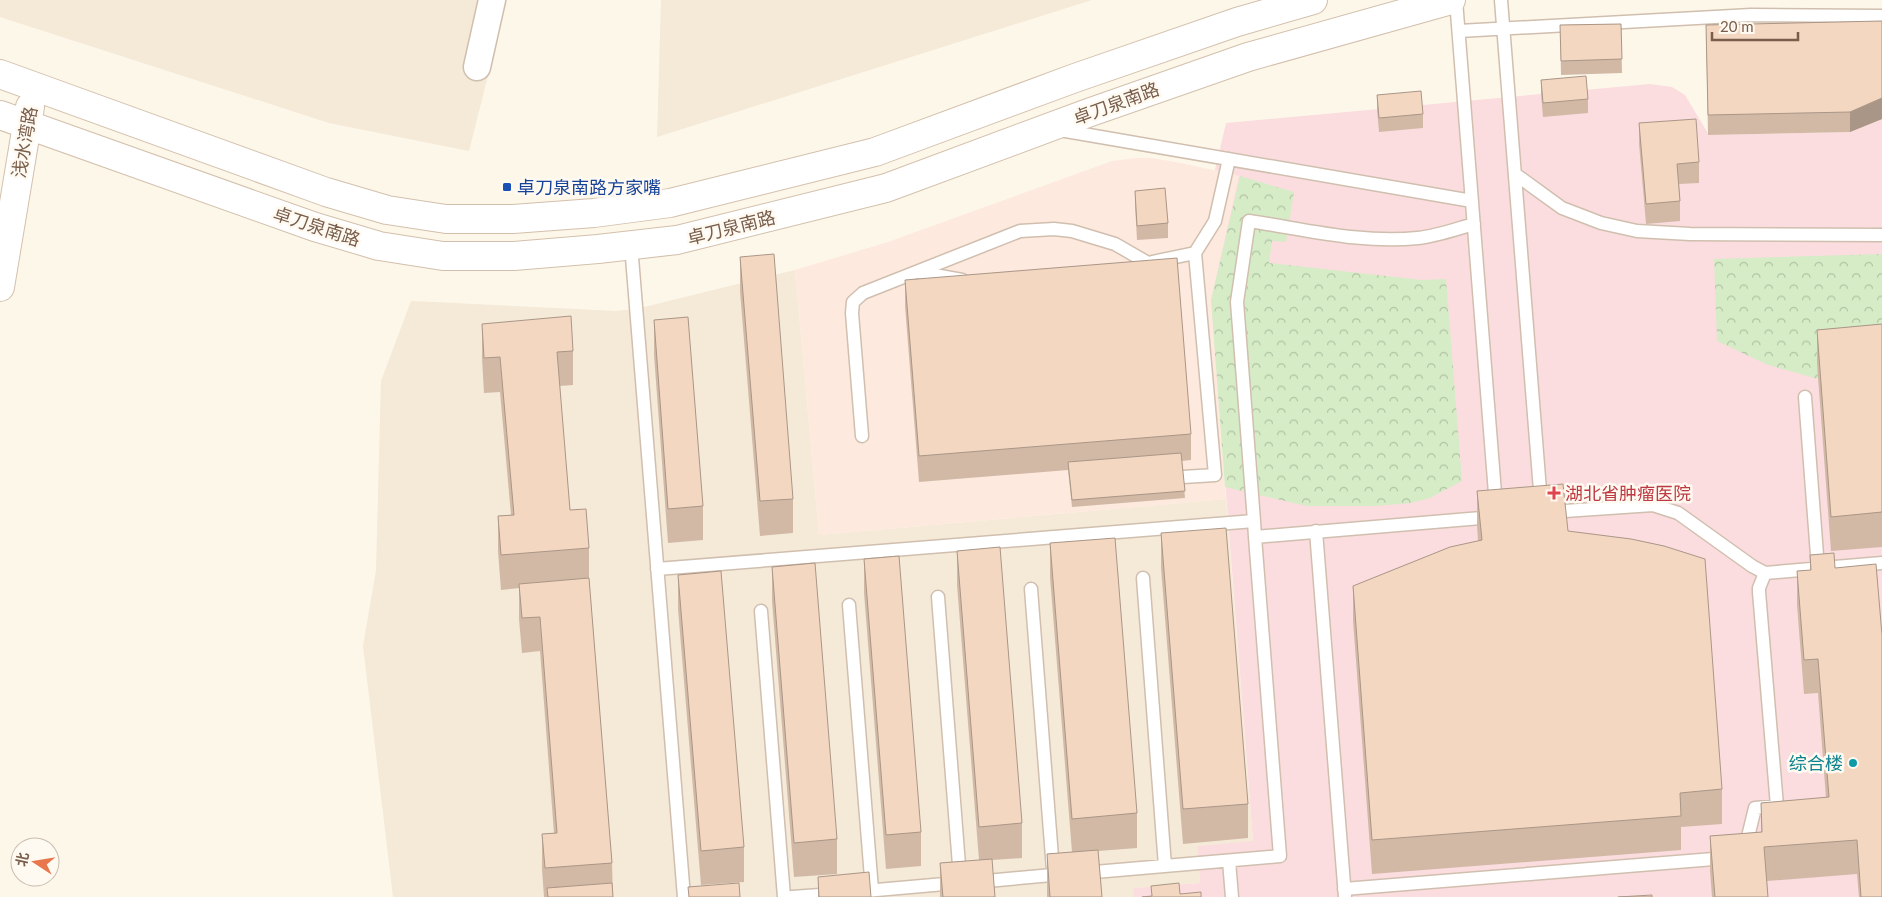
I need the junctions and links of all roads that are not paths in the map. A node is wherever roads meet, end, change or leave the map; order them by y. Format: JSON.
{"nodes":[{"id":1,"x":492,"y":0,"type":"edge"},
{"id":2,"x":1313,"y":0,"type":"edge"},
{"id":3,"x":1451,"y":0,"type":"edge"},
{"id":4,"x":1456,"y":0,"type":"edge"},
{"id":5,"x":1501,"y":0,"type":"edge"},
{"id":6,"x":1882,"y":16,"type":"edge"},
{"id":7,"x":1504,"y":28,"type":"junction"},
{"id":8,"x":1459,"y":31,"type":"junction"},
{"id":9,"x":478,"y":67,"type":"dead end"},
{"id":10,"x":0,"y":74,"type":"edge"},
{"id":11,"x":34,"y":86,"type":"junction"},
{"id":12,"x":0,"y":115,"type":"edge"},
{"id":13,"x":27,"y":125,"type":"junction"},
{"id":14,"x":1048,"y":128,"type":"junction"},
{"id":15,"x":1229,"y":159,"type":"junction"},
{"id":16,"x":1515,"y":174,"type":"junction"},
{"id":17,"x":1472,"y":201,"type":"junction"},
{"id":18,"x":1474,"y":224,"type":"junction"},
{"id":19,"x":1882,"y":235,"type":"edge"},
{"id":20,"x":631,"y":245,"type":"junction"},
{"id":21,"x":1195,"y":253,"type":"junction"},
{"id":22,"x":1148,"y":263,"type":"junction"},
{"id":23,"x":1130,"y":266,"type":"edge"},
{"id":24,"x":917,"y":272,"type":"junction"},
{"id":25,"x":970,"y":282,"type":"edge"},
{"id":26,"x":0,"y":287,"type":"edge"},
{"id":27,"x":1805,"y":397,"type":"dead end"},
{"id":28,"x":862,"y":436,"type":"dead end"},
{"id":29,"x":1183,"y":477,"type":"edge"},
{"id":30,"x":1254,"y":521,"type":"junction"},
{"id":31,"x":1316,"y":531,"type":"junction"},
{"id":32,"x":1255,"y":537,"type":"junction"},
{"id":33,"x":1882,"y":563,"type":"edge"},
{"id":34,"x":1818,"y":568,"type":"junction"},
{"id":35,"x":657,"y":569,"type":"junction"},
{"id":36,"x":1765,"y":573,"type":"junction"},
{"id":37,"x":1143,"y":578,"type":"dead end"},
{"id":38,"x":1031,"y":589,"type":"dead end"},
{"id":39,"x":938,"y":597,"type":"dead end"},
{"id":40,"x":849,"y":605,"type":"dead end"},
{"id":41,"x":761,"y":611,"type":"dead end"},
{"id":42,"x":1229,"y":861,"type":"junction"},
{"id":43,"x":1165,"y":866,"type":"junction"},
{"id":44,"x":1054,"y":875,"type":"junction"},
{"id":45,"x":960,"y":883,"type":"junction"},
{"id":46,"x":872,"y":890,"type":"junction"},
{"id":47,"x":914,"y":892,"type":"edge"},
{"id":48,"x":1344,"y":893,"type":"edge"},
{"id":49,"x":684,"y":897,"type":"edge"},
{"id":50,"x":784,"y":897,"type":"edge"},
{"id":51,"x":792,"y":897,"type":"edge"},
{"id":52,"x":1232,"y":897,"type":"edge"}],
"edges":[{"from":1,"to":9,"type":"street"},
{"from":2,"to":11,"type":"street","name":"卓刀泉南路"},
{"from":3,"to":14,"type":"street","name":"卓刀泉南路"},
{"from":4,"to":8,"type":"lane"},
{"from":5,"to":7,"type":"lane"},
{"from":6,"to":7,"type":"lane"},
{"from":7,"to":8,"type":"lane"},
{"from":7,"to":16,"type":"lane"},
{"from":8,"to":17,"type":"lane"},
{"from":10,"to":11,"type":"street","name":"卓刀泉南路"},
{"from":11,"to":13,"type":"street","name":"浅水湾路"},
{"from":12,"to":13,"type":"street","name":"卓刀泉南路"},
{"from":13,"to":20,"type":"street","name":"卓刀泉南路"},
{"from":13,"to":26,"type":"street","name":"浅水湾路"},
{"from":14,"to":15,"type":"lane"},
{"from":14,"to":20,"type":"street","name":"卓刀泉南路"},
{"from":15,"to":17,"type":"lane"},
{"from":15,"to":21,"type":"lane"},
{"from":16,"to":19,"type":"lane"},
{"from":16,"to":36,"type":"lane"},
{"from":17,"to":18,"type":"lane"},
{"from":18,"to":30,"type":"lane"},
{"from":18,"to":31,"type":"lane"},
{"from":20,"to":35,"type":"lane"},
{"from":21,"to":22,"type":"lane"},
{"from":21,"to":29,"type":"lane"},
{"from":22,"to":23,"type":"lane"},
{"from":22,"to":24,"type":"lane"},
{"from":24,"to":25,"type":"lane"},
{"from":24,"to":28,"type":"lane"},
{"from":27,"to":34,"type":"lane"},
{"from":30,"to":32,"type":"lane"},
{"from":30,"to":35,"type":"lane"},
{"from":31,"to":32,"type":"lane"},
{"from":31,"to":48,"type":"lane"},
{"from":32,"to":42,"type":"lane"},
{"from":33,"to":34,"type":"lane"},
{"from":34,"to":36,"type":"lane"},
{"from":35,"to":49,"type":"lane"},
{"from":36,"to":48,"type":"lane"},
{"from":37,"to":43,"type":"lane"},
{"from":38,"to":44,"type":"lane"},
{"from":39,"to":45,"type":"lane"},
{"from":40,"to":46,"type":"lane"},
{"from":41,"to":50,"type":"lane"},
{"from":42,"to":43,"type":"lane"},
{"from":42,"to":52,"type":"lane"},
{"from":43,"to":44,"type":"lane"},
{"from":44,"to":45,"type":"lane"},
{"from":45,"to":47,"type":"lane"},
{"from":46,"to":47,"type":"lane"},
{"from":46,"to":51,"type":"lane"}]}
